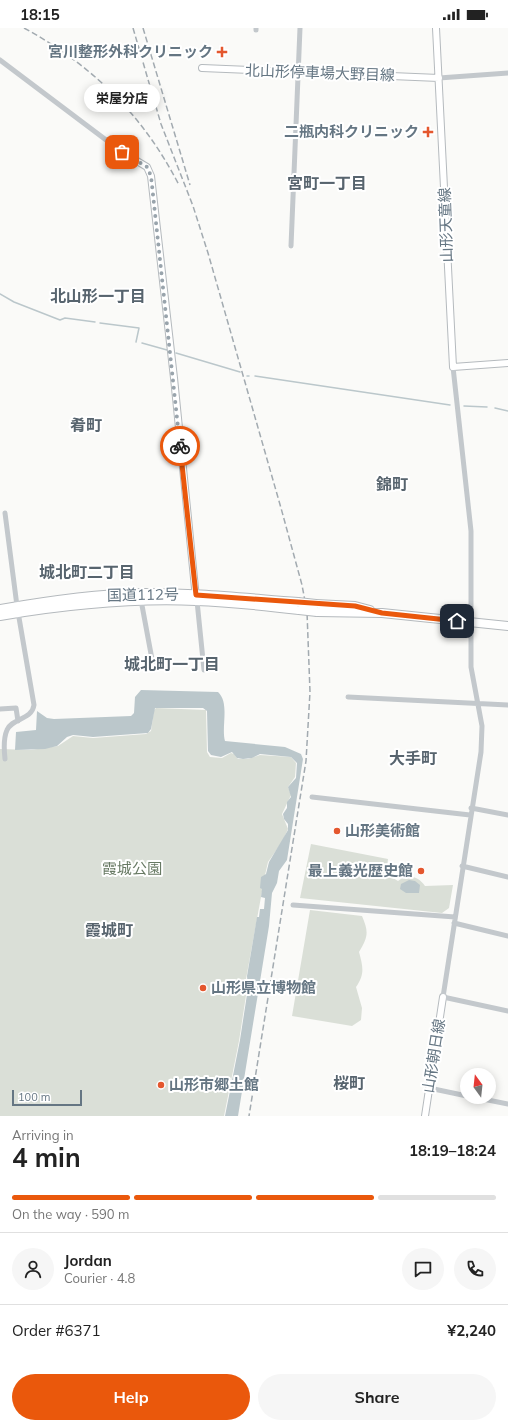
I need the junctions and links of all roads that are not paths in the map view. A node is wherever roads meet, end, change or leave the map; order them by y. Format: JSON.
{"nodes":[{"id":1,"x":300,"y":28,"type":"edge"},
{"id":2,"x":436,"y":28,"type":"edge"},
{"id":3,"x":0,"y":60,"type":"edge"},
{"id":4,"x":202,"y":68,"type":"dead end"},
{"id":5,"x":298,"y":73,"type":"junction"},
{"id":6,"x":508,"y":73,"type":"edge"},
{"id":7,"x":438,"y":78,"type":"junction"},
{"id":8,"x":122,"y":152,"type":"joint"},
{"id":9,"x":291,"y":246,"type":"dead end"},
{"id":10,"x":508,"y":362,"type":"edge"},
{"id":11,"x":453,"y":367,"type":"junction"},
{"id":12,"x":5,"y":513,"type":"dead end"},
{"id":13,"x":196,"y":598,"type":"junction"},
{"id":14,"x":141,"y":600,"type":"junction"},
{"id":15,"x":0,"y":609,"type":"edge"},
{"id":16,"x":18,"y":609,"type":"junction"},
{"id":17,"x":0,"y":616,"type":"edge"},
{"id":18,"x":472,"y":622,"type":"junction"},
{"id":19,"x":508,"y":626,"type":"edge"},
{"id":20,"x":154,"y":670,"type":"dead end"},
{"id":21,"x":204,"y":670,"type":"dead end"},
{"id":22,"x":348,"y":697,"type":"dead end"},
{"id":23,"x":478,"y":703,"type":"junction"},
{"id":24,"x":508,"y":705,"type":"edge"},
{"id":25,"x":0,"y":709,"type":"edge"},
{"id":26,"x":18,"y":721,"type":"junction"},
{"id":27,"x":5,"y":760,"type":"dead end"},
{"id":28,"x":312,"y":797,"type":"dead end"},
{"id":29,"x":471,"y":808,"type":"junction"},
{"id":30,"x":470,"y":815,"type":"junction"},
{"id":31,"x":508,"y":815,"type":"edge"},
{"id":32,"x":462,"y":866,"type":"junction"},
{"id":33,"x":508,"y":877,"type":"edge"},
{"id":34,"x":293,"y":905,"type":"dead end"},
{"id":35,"x":454,"y":920,"type":"junction"},
{"id":36,"x":508,"y":936,"type":"edge"},
{"id":37,"x":443,"y":997,"type":"junction"},
{"id":38,"x":508,"y":1011,"type":"edge"},
{"id":39,"x":429,"y":1088,"type":"junction"},
{"id":40,"x":460,"y":1095,"type":"edge"},
{"id":41,"x":496,"y":1102,"type":"edge"},
{"id":42,"x":508,"y":1104,"type":"edge"},
{"id":43,"x":425,"y":1116,"type":"edge"}],
"edges":[{"from":1,"to":5,"type":"street"},
{"from":2,"to":7,"type":"main road","name":"山形天童線"},
{"from":3,"to":8,"type":"street"},
{"from":4,"to":5,"type":"main road","name":"北山形停車場大野目線"},
{"from":5,"to":7,"type":"main road","name":"北山形停車場大野目線"},
{"from":5,"to":9,"type":"street"},
{"from":6,"to":7,"type":"street"},
{"from":7,"to":11,"type":"main road","name":"山形天童線"},
{"from":8,"to":13,"type":"main road"},
{"from":10,"to":11,"type":"main road"},
{"from":11,"to":18,"type":"street"},
{"from":12,"to":16,"type":"street"},
{"from":13,"to":14,"type":"highway","name":"国道112号"},
{"from":13,"to":16,"type":"highway","name":"国道112号"},
{"from":13,"to":18,"type":"highway","name":"国道112号","bridge":true},
{"from":13,"to":21,"type":"street"},
{"from":14,"to":16,"type":"highway","name":"国道112号"},
{"from":14,"to":20,"type":"street"},
{"from":15,"to":16,"type":"highway","name":"国道112号"},
{"from":16,"to":17,"type":"highway","name":"国道112号"},
{"from":16,"to":26,"type":"street"},
{"from":18,"to":19,"type":"highway","name":"国道112号"},
{"from":18,"to":23,"type":"street"},
{"from":22,"to":23,"type":"street"},
{"from":23,"to":24,"type":"street"},
{"from":23,"to":29,"type":"street"},
{"from":25,"to":26,"type":"street"},
{"from":26,"to":27,"type":"street"},
{"from":28,"to":30,"type":"street"},
{"from":29,"to":30,"type":"street"},
{"from":29,"to":31,"type":"street"},
{"from":30,"to":32,"type":"street"},
{"from":32,"to":33,"type":"street"},
{"from":32,"to":35,"type":"street"},
{"from":34,"to":35,"type":"street"},
{"from":35,"to":36,"type":"street"},
{"from":35,"to":37,"type":"street"},
{"from":37,"to":38,"type":"street"},
{"from":37,"to":39,"type":"main road","name":"山形朝日線"},
{"from":39,"to":40,"type":"street"},
{"from":39,"to":43,"type":"main road","name":"山形朝日線"},
{"from":41,"to":42,"type":"street"}]}
